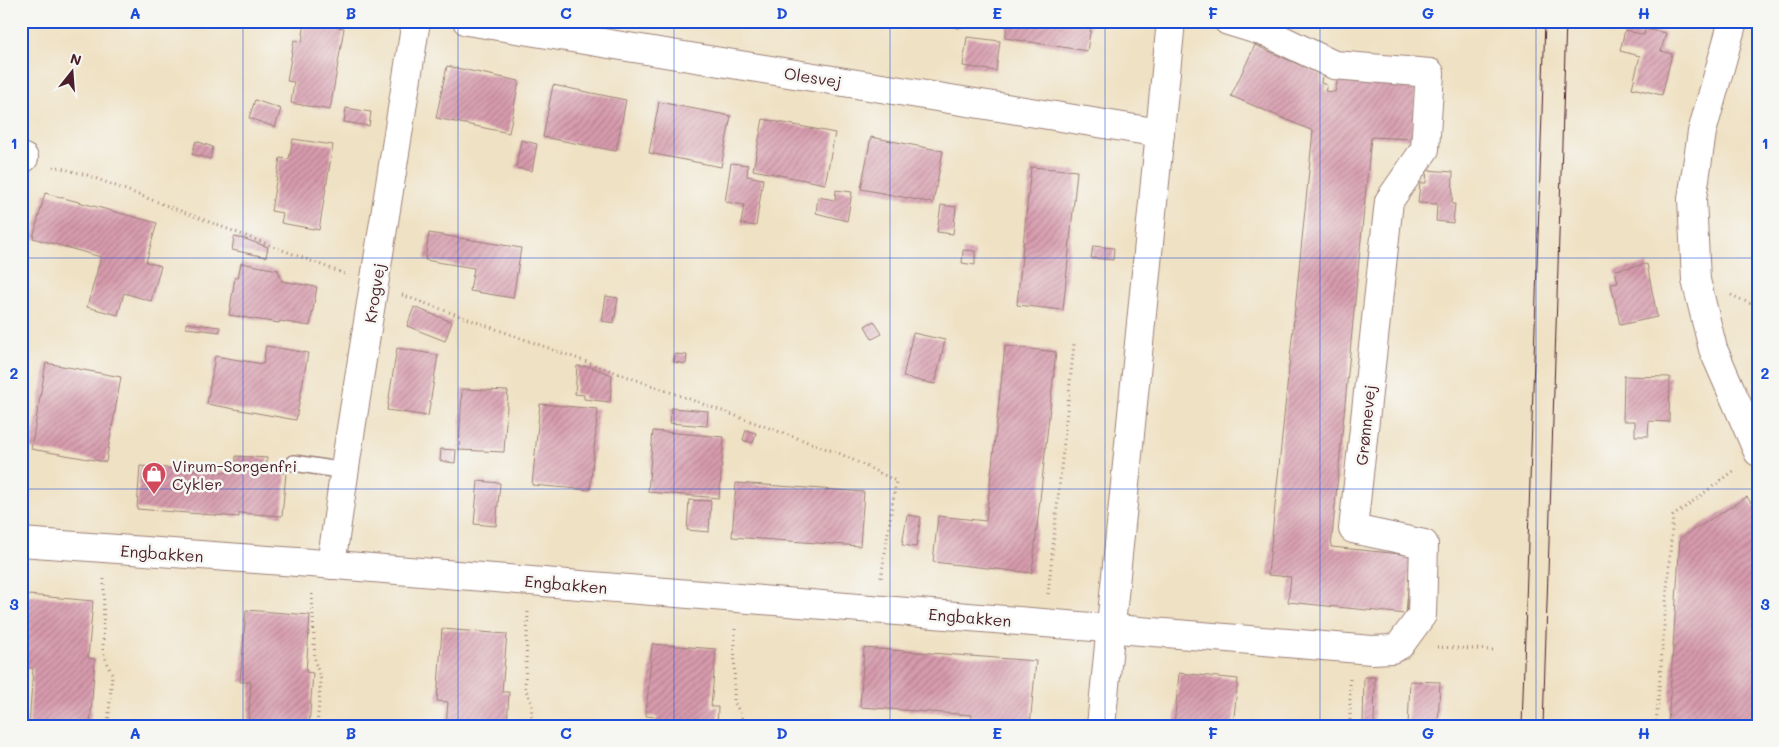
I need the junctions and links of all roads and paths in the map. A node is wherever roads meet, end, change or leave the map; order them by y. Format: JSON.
{"nodes":[{"id":1,"x":416,"y":21,"type":"edge"},
{"id":2,"x":467,"y":21,"type":"edge"},
{"id":3,"x":1171,"y":21,"type":"edge"},
{"id":4,"x":1228,"y":21,"type":"edge"},
{"id":5,"x":1733,"y":21,"type":"edge"},
{"id":6,"x":1160,"y":133,"type":"junction"},
{"id":7,"x":22,"y":157,"type":"edge"},
{"id":8,"x":375,"y":285,"type":"junction"},
{"id":9,"x":1074,"y":344,"type":"dead end"},
{"id":10,"x":1750,"y":458,"type":"edge"},
{"id":11,"x":294,"y":463,"type":"dead end"},
{"id":12,"x":345,"y":471,"type":"junction"},
{"id":13,"x":21,"y":542,"type":"edge"},
{"id":14,"x":105,"y":548,"type":"junction"},
{"id":15,"x":321,"y":564,"type":"junction"},
{"id":16,"x":530,"y":581,"type":"junction"},
{"id":17,"x":735,"y":598,"type":"junction"},
{"id":18,"x":876,"y":609,"type":"junction"},
{"id":19,"x":1045,"y":623,"type":"junction"},
{"id":20,"x":1111,"y":629,"type":"junction"},
{"id":21,"x":1350,"y":648,"type":"junction"},
{"id":22,"x":1453,"y":648,"type":"dead end"},
{"id":23,"x":1494,"y":650,"type":"dead end"},
{"id":24,"x":108,"y":726,"type":"edge"},
{"id":25,"x":317,"y":726,"type":"edge"},
{"id":26,"x":531,"y":726,"type":"edge"},
{"id":27,"x":741,"y":726,"type":"edge"},
{"id":28,"x":1101,"y":726,"type":"edge"},
{"id":29,"x":1350,"y":726,"type":"edge"},
{"id":30,"x":1656,"y":726,"type":"edge"}],
"edges":[{"from":1,"to":8,"type":"street","name":"Krogvej"},
{"from":2,"to":6,"type":"street","name":"Olesvej"},
{"from":3,"to":6,"type":"street"},
{"from":4,"to":21,"type":"street","name":"Grønnevej"},
{"from":5,"to":10,"type":"street"},
{"from":6,"to":20,"type":"street"},
{"from":7,"to":8,"type":"path"},
{"from":8,"to":12,"type":"street","name":"Krogvej"},
{"from":8,"to":18,"type":"path"},
{"from":9,"to":19,"type":"path"},
{"from":10,"to":30,"type":"path"},
{"from":11,"to":12,"type":"lane"},
{"from":12,"to":15,"type":"street","name":"Krogvej"},
{"from":13,"to":14,"type":"street","name":"Engbakken"},
{"from":14,"to":15,"type":"street","name":"Engbakken"},
{"from":14,"to":24,"type":"path"},
{"from":15,"to":16,"type":"street","name":"Engbakken"},
{"from":15,"to":25,"type":"path"},
{"from":16,"to":17,"type":"street","name":"Engbakken"},
{"from":16,"to":26,"type":"path"},
{"from":17,"to":18,"type":"street","name":"Engbakken"},
{"from":17,"to":27,"type":"path"},
{"from":18,"to":19,"type":"street","name":"Engbakken"},
{"from":19,"to":20,"type":"street","name":"Engbakken"},
{"from":20,"to":21,"type":"street","name":"Grønnevej"},
{"from":20,"to":28,"type":"street"},
{"from":21,"to":29,"type":"path"},
{"from":22,"to":23,"type":"path"}]}
